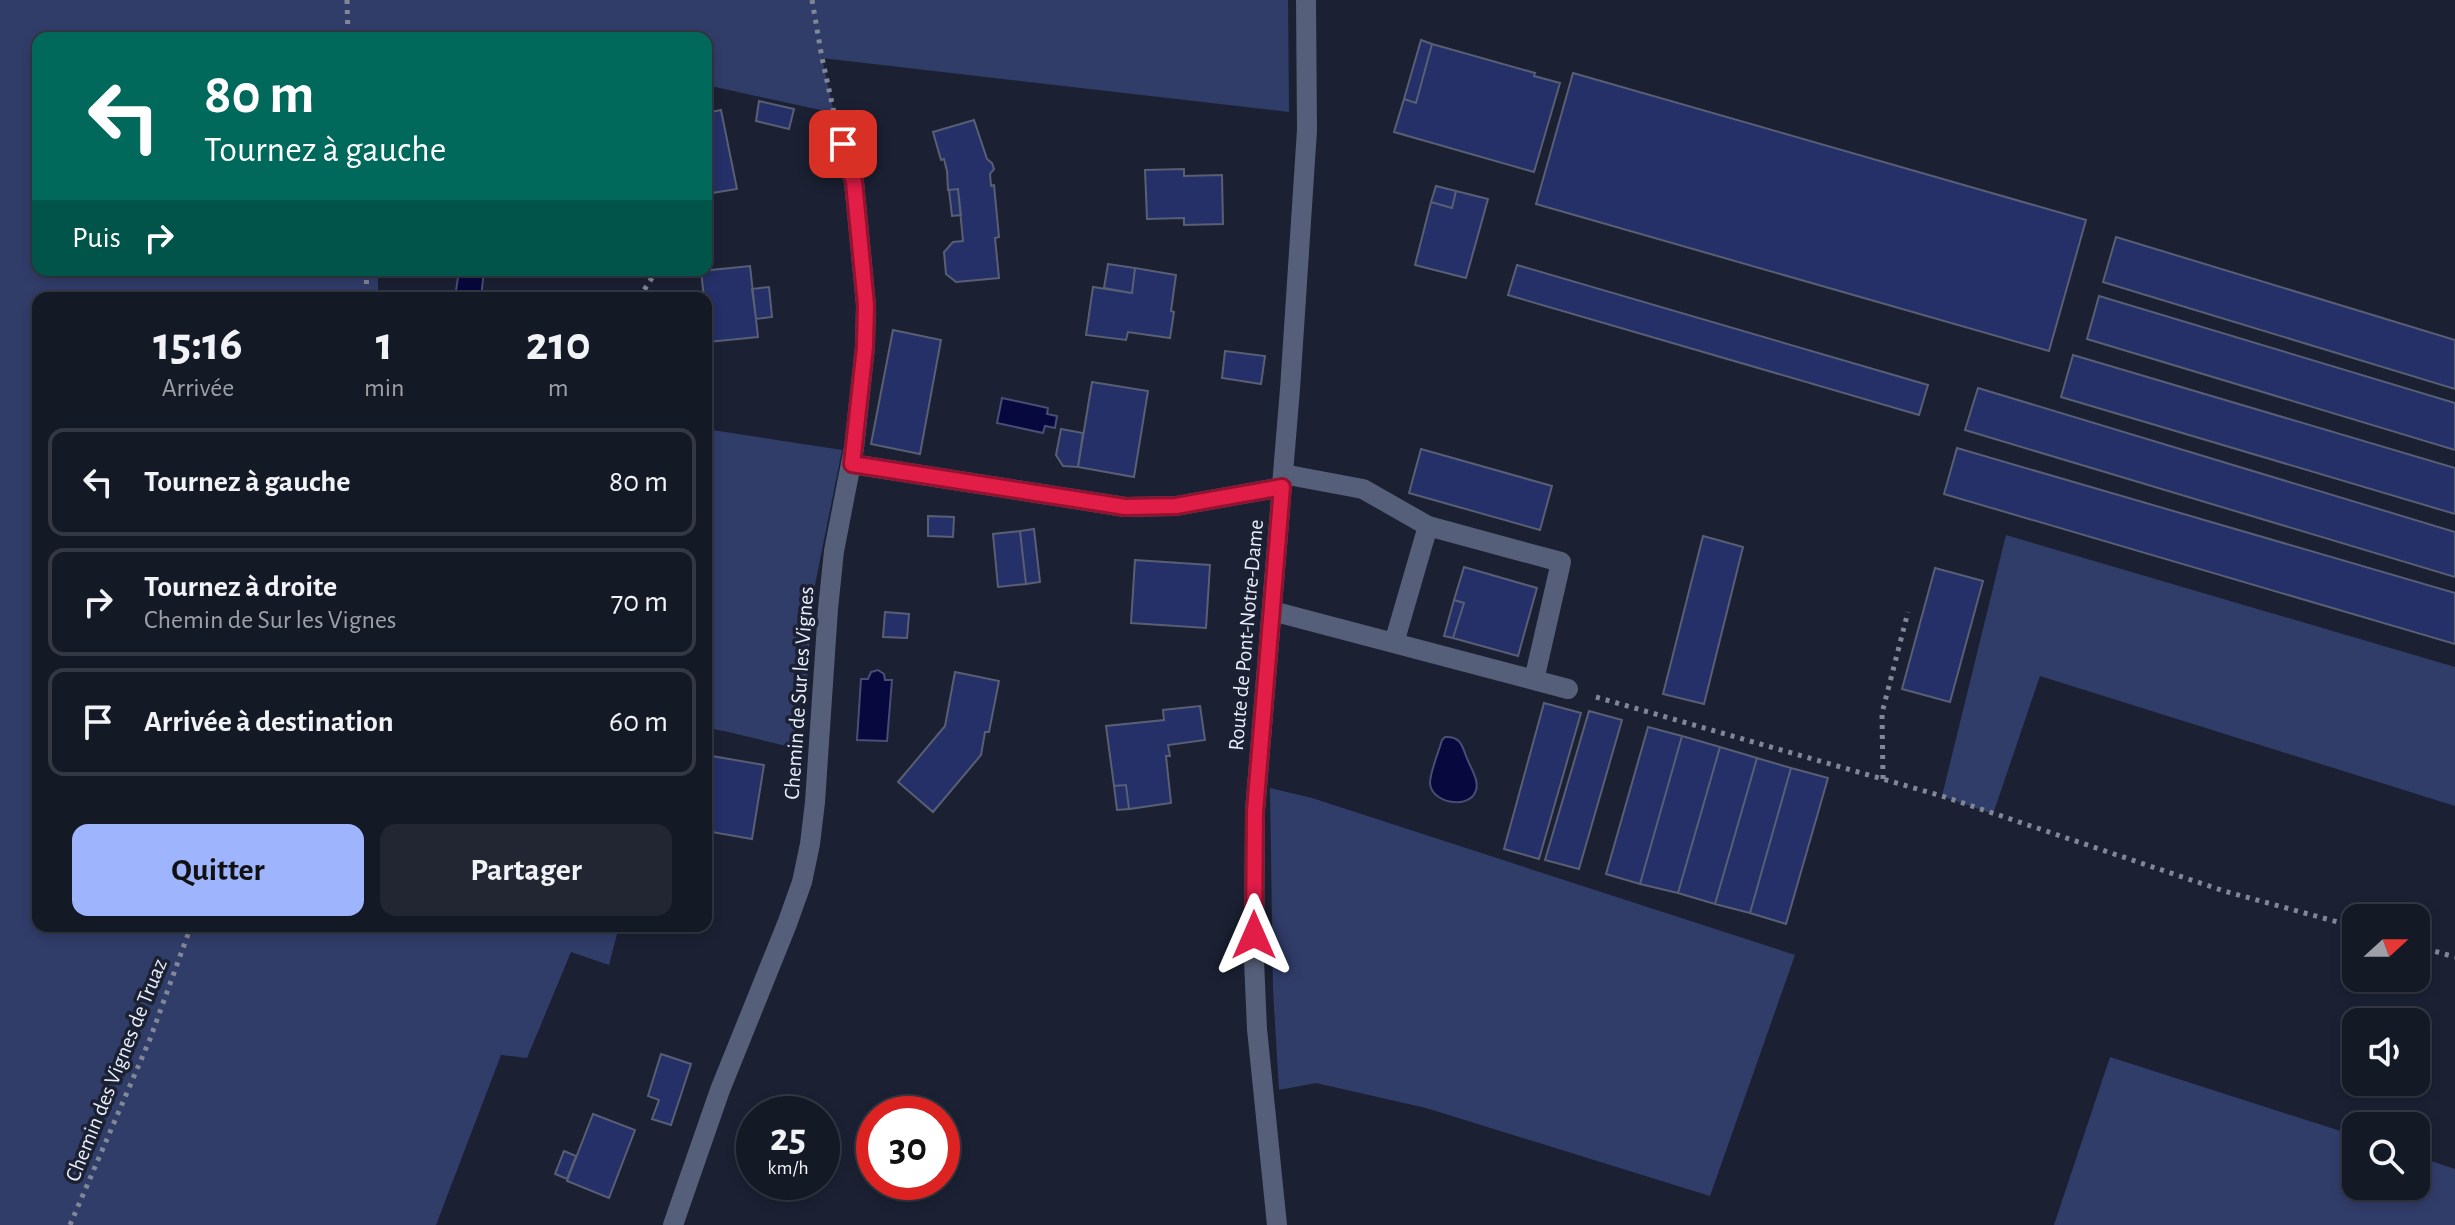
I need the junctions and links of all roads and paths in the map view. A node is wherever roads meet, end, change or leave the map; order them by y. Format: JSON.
{"nodes":[{"id":1,"x":347,"y":0,"type":"edge"},
{"id":2,"x":812,"y":0,"type":"edge"},
{"id":3,"x":1306,"y":0,"type":"edge"},
{"id":4,"x":348,"y":32,"type":"edge"},
{"id":5,"x":827,"y":83,"type":"dead end"},
{"id":6,"x":843,"y":144,"type":"dead end"},
{"id":7,"x":852,"y":464,"type":"junction"},
{"id":8,"x":1283,"y":481,"type":"junction"},
{"id":9,"x":1428,"y":526,"type":"junction"},
{"id":10,"x":1272,"y":611,"type":"junction"},
{"id":11,"x":1908,"y":612,"type":"dead end"},
{"id":12,"x":1394,"y":643,"type":"junction"},
{"id":13,"x":1534,"y":680,"type":"junction"},
{"id":14,"x":1568,"y":689,"type":"joint"},
{"id":15,"x":1883,"y":779,"type":"junction"},
{"id":16,"x":2342,"y":923,"type":"edge"},
{"id":17,"x":189,"y":932,"type":"edge"},
{"id":18,"x":2430,"y":950,"type":"edge"},
{"id":19,"x":2455,"y":957,"type":"edge"},
{"id":20,"x":70,"y":1225,"type":"edge"},
{"id":21,"x":673,"y":1225,"type":"edge"},
{"id":22,"x":1277,"y":1225,"type":"edge"}],
"edges":[{"from":1,"to":4,"type":"path"},
{"from":2,"to":5,"type":"path"},
{"from":3,"to":8,"type":"street","name":"Route de Pont-Notre-Dame"},
{"from":6,"to":7,"type":"street","name":"Chemin de Sur les Vignes"},
{"from":7,"to":8,"type":"street"},
{"from":7,"to":21,"type":"street","name":"Chemin de Sur les Vignes"},
{"from":8,"to":9,"type":"street"},
{"from":8,"to":10,"type":"street","name":"Route de Pont-Notre-Dame"},
{"from":9,"to":12,"type":"street"},
{"from":9,"to":13,"type":"street"},
{"from":10,"to":12,"type":"street"},
{"from":10,"to":22,"type":"street","name":"Route de Pont-Notre-Dame"},
{"from":11,"to":15,"type":"path"},
{"from":12,"to":13,"type":"street"},
{"from":13,"to":14,"type":"street"},
{"from":14,"to":15,"type":"path"},
{"from":15,"to":16,"type":"path"},
{"from":17,"to":20,"type":"path","name":"Chemin des Vignes de Truaz"},
{"from":18,"to":19,"type":"path"}]}
